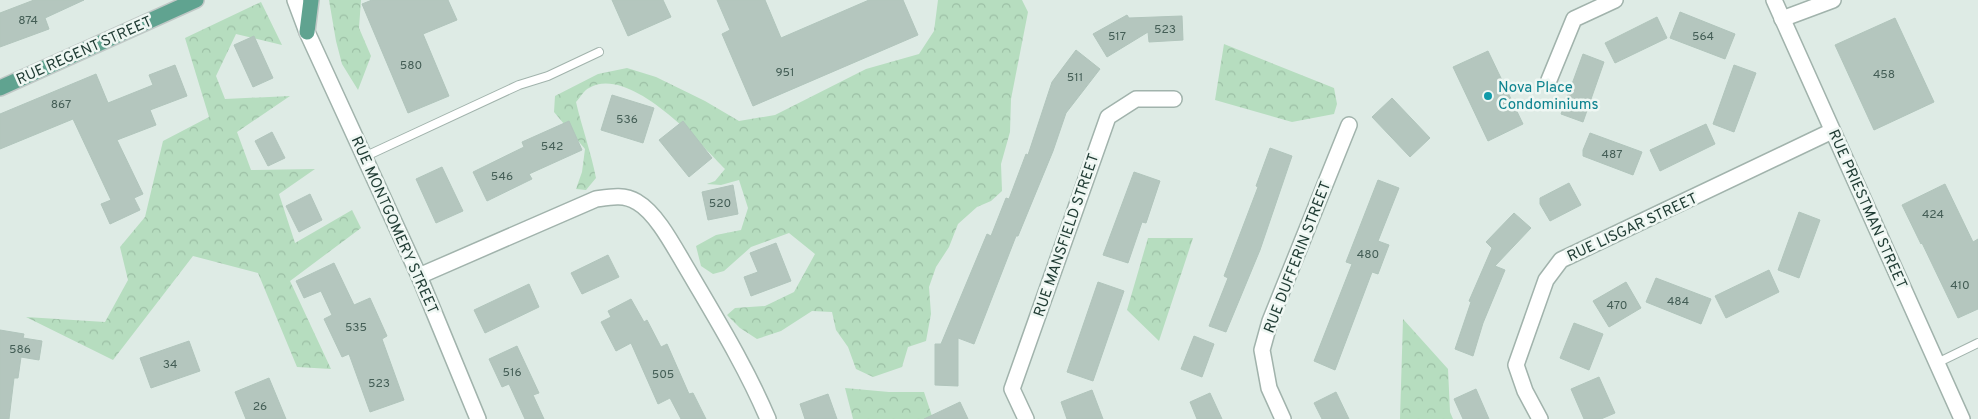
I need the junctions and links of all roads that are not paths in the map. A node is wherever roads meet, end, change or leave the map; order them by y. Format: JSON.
{"nodes":[{"id":1,"x":196,"y":0,"type":"edge"},
{"id":2,"x":295,"y":0,"type":"edge"},
{"id":3,"x":311,"y":0,"type":"edge"},
{"id":4,"x":1615,"y":0,"type":"edge"},
{"id":5,"x":1774,"y":0,"type":"edge"},
{"id":6,"x":1833,"y":0,"type":"edge"},
{"id":7,"x":1782,"y":19,"type":"junction"},
{"id":8,"x":307,"y":32,"type":"junction"},
{"id":9,"x":599,"y":52,"type":"dead end"},
{"id":10,"x":1549,"y":80,"type":"dead end"},
{"id":11,"x":0,"y":88,"type":"edge"},
{"id":12,"x":1174,"y":99,"type":"dead end"},
{"id":13,"x":1349,"y":125,"type":"dead end"},
{"id":14,"x":1832,"y":131,"type":"junction"},
{"id":15,"x":364,"y":157,"type":"junction"},
{"id":16,"x":419,"y":276,"type":"junction"},
{"id":17,"x":1978,"y":343,"type":"edge"},
{"id":18,"x":1937,"y":363,"type":"junction"},
{"id":19,"x":478,"y":419,"type":"edge"},
{"id":20,"x":768,"y":419,"type":"edge"},
{"id":21,"x":1026,"y":419,"type":"edge"},
{"id":22,"x":1283,"y":419,"type":"edge"},
{"id":23,"x":1540,"y":419,"type":"edge"},
{"id":24,"x":1962,"y":419,"type":"edge"}],
"edges":[{"from":1,"to":11,"type":"main road","name":"RUE REGENT STREET"},
{"from":2,"to":8,"type":"street","name":"RUE MONTGOMERY STREET"},
{"from":3,"to":8,"type":"main road"},
{"from":4,"to":10,"type":"street"},
{"from":5,"to":7,"type":"street","name":"RUE PRIESTMAN STREET"},
{"from":6,"to":7,"type":"street"},
{"from":7,"to":14,"type":"street","name":"RUE PRIESTMAN STREET"},
{"from":8,"to":15,"type":"street","name":"RUE MONTGOMERY STREET"},
{"from":9,"to":15,"type":"lane"},
{"from":12,"to":21,"type":"street","name":"RUE MANSFIELD STREET"},
{"from":13,"to":22,"type":"street","name":"RUE DUFFERIN STREET"},
{"from":14,"to":18,"type":"street","name":"RUE PRIESTMAN STREET"},
{"from":14,"to":23,"type":"street","name":"RUE LISGAR STREET"},
{"from":15,"to":16,"type":"street","name":"RUE MONTGOMERY STREET"},
{"from":16,"to":19,"type":"street","name":"RUE MONTGOMERY STREET"},
{"from":16,"to":20,"type":"street"},
{"from":17,"to":18,"type":"lane"},
{"from":18,"to":24,"type":"street","name":"RUE PRIESTMAN STREET"}]}
